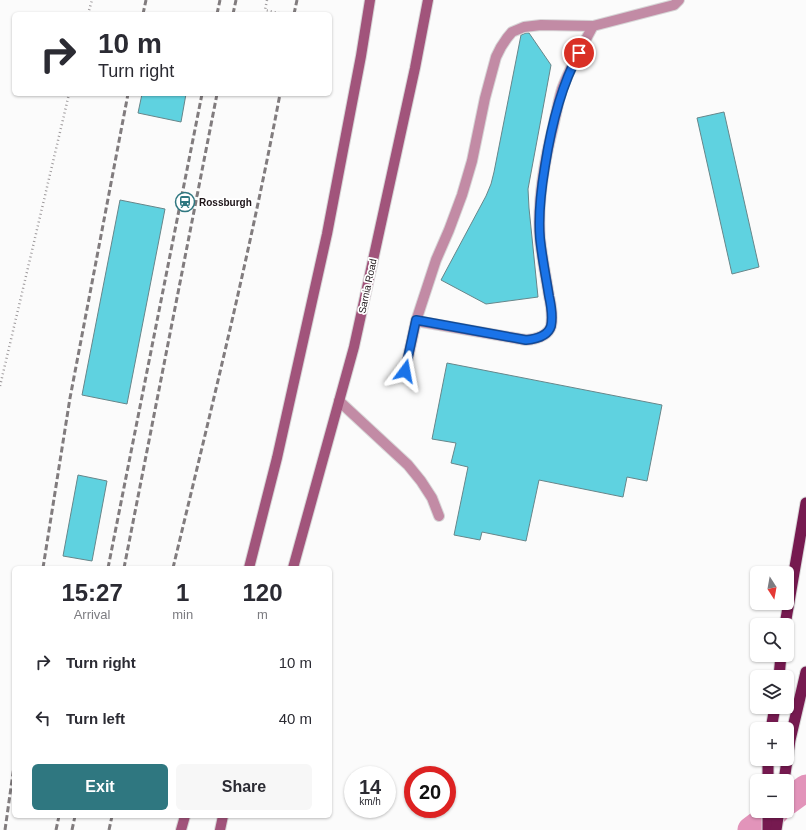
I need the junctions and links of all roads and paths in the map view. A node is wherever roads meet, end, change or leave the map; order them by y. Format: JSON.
{"nodes":[{"id":1,"x":92,"y":0,"type":"edge"},
{"id":2,"x":267,"y":0,"type":"edge"},
{"id":3,"x":370,"y":0,"type":"edge"},
{"id":4,"x":428,"y":0,"type":"edge"},
{"id":5,"x":679,"y":0,"type":"edge"},
{"id":6,"x":89,"y":12,"type":"edge"},
{"id":7,"x":274,"y":12,"type":"edge"},
{"id":8,"x":593,"y":26,"type":"junction"},
{"id":9,"x":69,"y":96,"type":"edge"},
{"id":10,"x":416,"y":320,"type":"junction"},
{"id":11,"x":405,"y":371,"type":"dead end"},
{"id":12,"x":0,"y":386,"type":"edge"},
{"id":13,"x":339,"y":401,"type":"junction"},
{"id":14,"x":806,"y":503,"type":"edge"},
{"id":15,"x":439,"y":516,"type":"dead end"},
{"id":16,"x":250,"y":566,"type":"edge"},
{"id":17,"x":294,"y":566,"type":"edge"},
{"id":18,"x":786,"y":618,"type":"edge"},
{"id":19,"x":806,"y":672,"type":"edge"},
{"id":20,"x":785,"y":774,"type":"edge"},
{"id":21,"x":184,"y":818,"type":"edge"},
{"id":22,"x":223,"y":818,"type":"edge"},
{"id":23,"x":768,"y":818,"type":"edge"},
{"id":24,"x":778,"y":818,"type":"edge"},
{"id":25,"x":181,"y":830,"type":"edge"},
{"id":26,"x":220,"y":830,"type":"edge"},
{"id":27,"x":768,"y":830,"type":"edge"},
{"id":28,"x":776,"y":830,"type":"edge"}],
"edges":[{"from":1,"to":6,"type":"path"},
{"from":2,"to":7,"type":"path"},
{"from":3,"to":16,"type":"main road"},
{"from":4,"to":13,"type":"main road","name":"Sarnia Road"},
{"from":5,"to":8,"type":"lane"},
{"from":8,"to":10,"type":"lane"},
{"from":8,"to":10,"type":"lane"},
{"from":9,"to":12,"type":"path"},
{"from":10,"to":11,"type":"lane"},
{"from":13,"to":15,"type":"lane"},
{"from":13,"to":17,"type":"main road","name":"Sarnia Road"},
{"from":14,"to":18,"type":"highway"},
{"from":19,"to":20,"type":"highway"},
{"from":21,"to":25,"type":"main road"},
{"from":22,"to":26,"type":"main road"},
{"from":23,"to":27,"type":"highway"},
{"from":24,"to":28,"type":"highway"}]}
